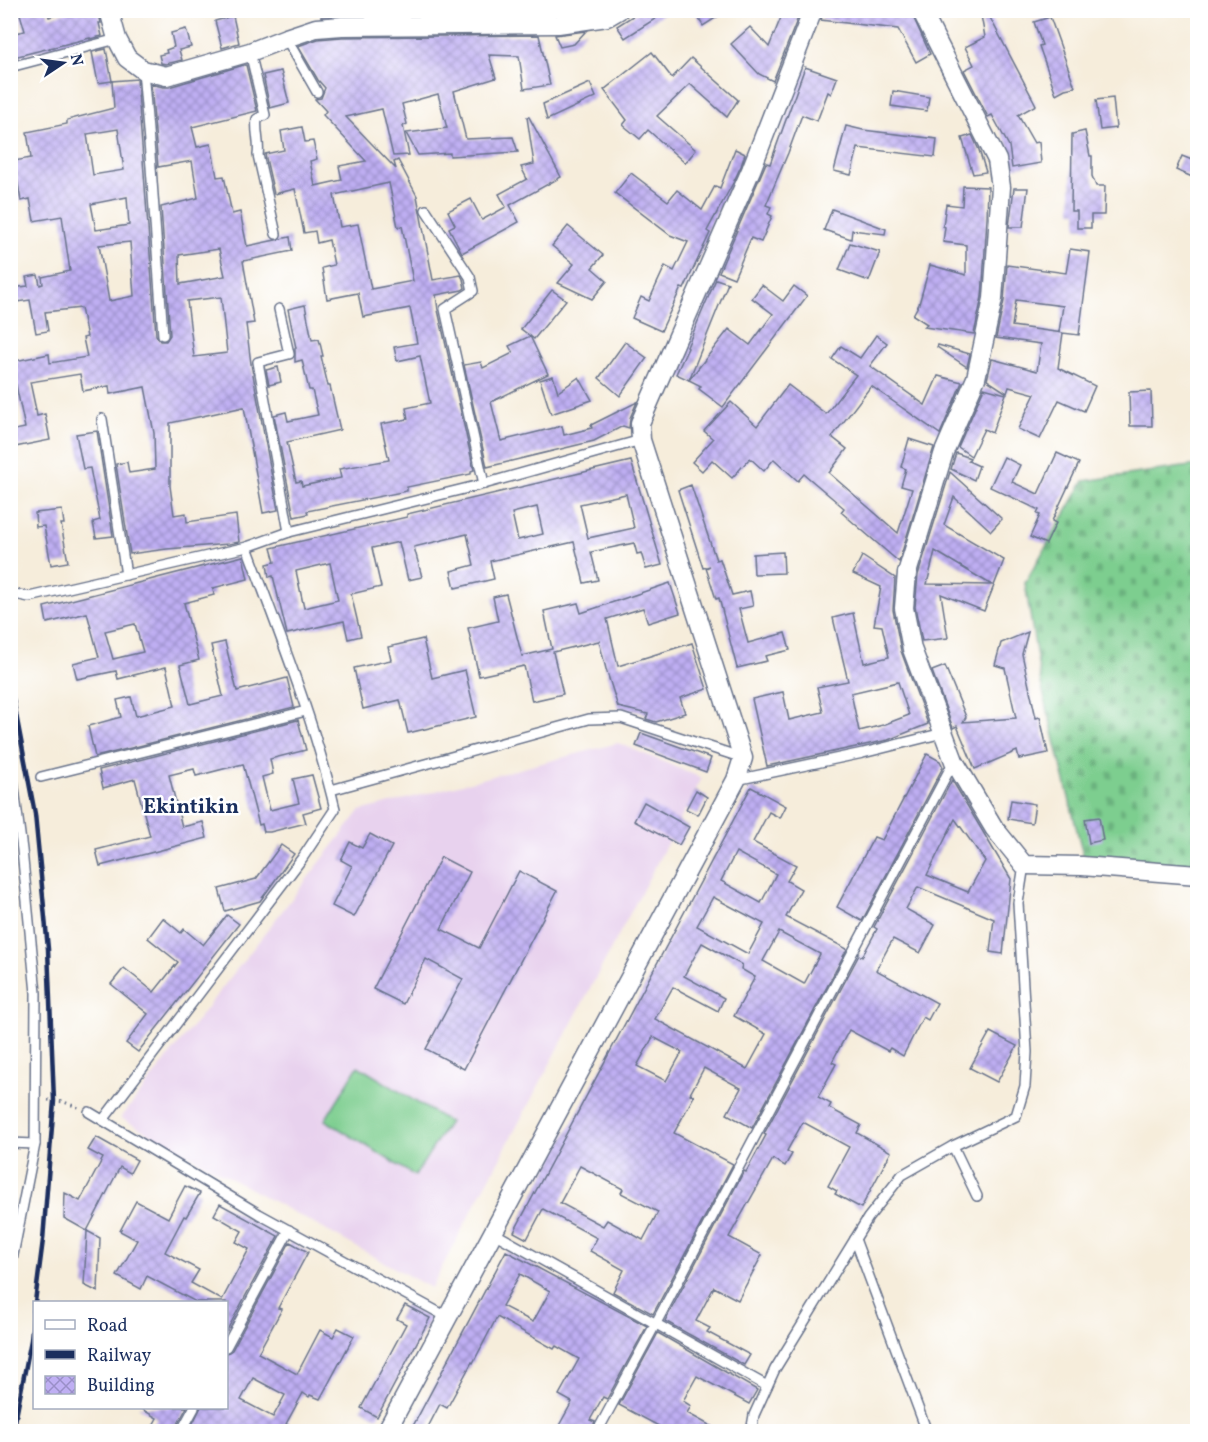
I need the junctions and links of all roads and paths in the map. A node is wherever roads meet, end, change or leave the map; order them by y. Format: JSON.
{"nodes":[{"id":1,"x":109,"y":10,"type":"edge"},
{"id":2,"x":619,"y":10,"type":"edge"},
{"id":3,"x":813,"y":10,"type":"edge"},
{"id":4,"x":921,"y":10,"type":"edge"},
{"id":5,"x":286,"y":38,"type":"junction"},
{"id":6,"x":117,"y":39,"type":"junction"},
{"id":7,"x":250,"y":52,"type":"junction"},
{"id":8,"x":10,"y":67,"type":"edge"},
{"id":9,"x":142,"y":70,"type":"junction"},
{"id":10,"x":317,"y":92,"type":"dead end"},
{"id":11,"x":426,"y":210,"type":"dead end"},
{"id":12,"x":276,"y":234,"type":"dead end"},
{"id":13,"x":279,"y":309,"type":"dead end"},
{"id":14,"x":163,"y":335,"type":"dead end"},
{"id":15,"x":102,"y":419,"type":"dead end"},
{"id":16,"x":641,"y":440,"type":"junction"},
{"id":17,"x":484,"y":484,"type":"junction"},
{"id":18,"x":289,"y":532,"type":"junction"},
{"id":19,"x":247,"y":547,"type":"junction"},
{"id":20,"x":126,"y":576,"type":"junction"},
{"id":21,"x":10,"y":593,"type":"edge"},
{"id":22,"x":306,"y":711,"type":"junction"},
{"id":23,"x":943,"y":733,"type":"junction"},
{"id":24,"x":10,"y":757,"type":"edge"},
{"id":25,"x":743,"y":758,"type":"junction"},
{"id":26,"x":954,"y":761,"type":"junction"},
{"id":27,"x":41,"y":777,"type":"dead end"},
{"id":28,"x":736,"y":780,"type":"junction"},
{"id":29,"x":331,"y":790,"type":"junction"},
{"id":30,"x":1024,"y":865,"type":"junction"},
{"id":31,"x":1197,"y":875,"type":"edge"},
{"id":32,"x":35,"y":1099,"type":"junction"},
{"id":33,"x":89,"y":1112,"type":"joint"},
{"id":34,"x":103,"y":1120,"type":"junction"},
{"id":35,"x":10,"y":1143,"type":"edge"},
{"id":36,"x":35,"y":1144,"type":"junction"},
{"id":37,"x":953,"y":1146,"type":"junction"},
{"id":38,"x":977,"y":1196,"type":"dead end"},
{"id":39,"x":289,"y":1230,"type":"junction"},
{"id":40,"x":492,"y":1232,"type":"junction"},
{"id":41,"x":855,"y":1239,"type":"junction"},
{"id":42,"x":10,"y":1270,"type":"edge"},
{"id":43,"x":447,"y":1317,"type":"junction"},
{"id":44,"x":656,"y":1323,"type":"junction"},
{"id":45,"x":228,"y":1343,"type":"edge"},
{"id":46,"x":767,"y":1386,"type":"junction"},
{"id":47,"x":193,"y":1409,"type":"edge"},
{"id":48,"x":181,"y":1431,"type":"edge"},
{"id":49,"x":386,"y":1431,"type":"edge"},
{"id":50,"x":597,"y":1431,"type":"edge"},
{"id":51,"x":750,"y":1431,"type":"edge"},
{"id":52,"x":927,"y":1431,"type":"edge"}],
"edges":[{"from":1,"to":6,"type":"street"},
{"from":2,"to":5,"type":"street"},
{"from":3,"to":16,"type":"street"},
{"from":4,"to":23,"type":"street"},
{"from":5,"to":7,"type":"street"},
{"from":5,"to":10,"type":"lane"},
{"from":6,"to":8,"type":"lane"},
{"from":6,"to":9,"type":"street"},
{"from":7,"to":9,"type":"street"},
{"from":7,"to":12,"type":"lane"},
{"from":9,"to":14,"type":"lane"},
{"from":11,"to":17,"type":"lane"},
{"from":13,"to":18,"type":"lane"},
{"from":15,"to":20,"type":"lane"},
{"from":16,"to":17,"type":"lane"},
{"from":16,"to":25,"type":"street"},
{"from":17,"to":18,"type":"lane"},
{"from":18,"to":19,"type":"lane"},
{"from":19,"to":20,"type":"lane"},
{"from":19,"to":22,"type":"lane"},
{"from":20,"to":21,"type":"lane"},
{"from":22,"to":27,"type":"lane"},
{"from":22,"to":29,"type":"lane"},
{"from":23,"to":26,"type":"street"},
{"from":23,"to":28,"type":"lane"},
{"from":24,"to":32,"type":"lane"},
{"from":25,"to":28,"type":"street"},
{"from":25,"to":29,"type":"lane"},
{"from":26,"to":30,"type":"street"},
{"from":26,"to":44,"type":"lane"},
{"from":28,"to":40,"type":"street"},
{"from":29,"to":34,"type":"lane"},
{"from":30,"to":31,"type":"street"},
{"from":30,"to":37,"type":"lane"},
{"from":32,"to":33,"type":"path"},
{"from":32,"to":36,"type":"lane"},
{"from":33,"to":34,"type":"lane"},
{"from":34,"to":39,"type":"lane"},
{"from":35,"to":36,"type":"lane"},
{"from":36,"to":42,"type":"lane"},
{"from":37,"to":38,"type":"lane"},
{"from":37,"to":41,"type":"lane"},
{"from":39,"to":43,"type":"lane"},
{"from":39,"to":45,"type":"lane"},
{"from":40,"to":43,"type":"street"},
{"from":40,"to":44,"type":"lane"},
{"from":41,"to":46,"type":"lane"},
{"from":41,"to":52,"type":"lane"},
{"from":43,"to":49,"type":"street"},
{"from":44,"to":46,"type":"lane"},
{"from":44,"to":50,"type":"lane"},
{"from":46,"to":51,"type":"lane"},
{"from":47,"to":48,"type":"lane"}]}
